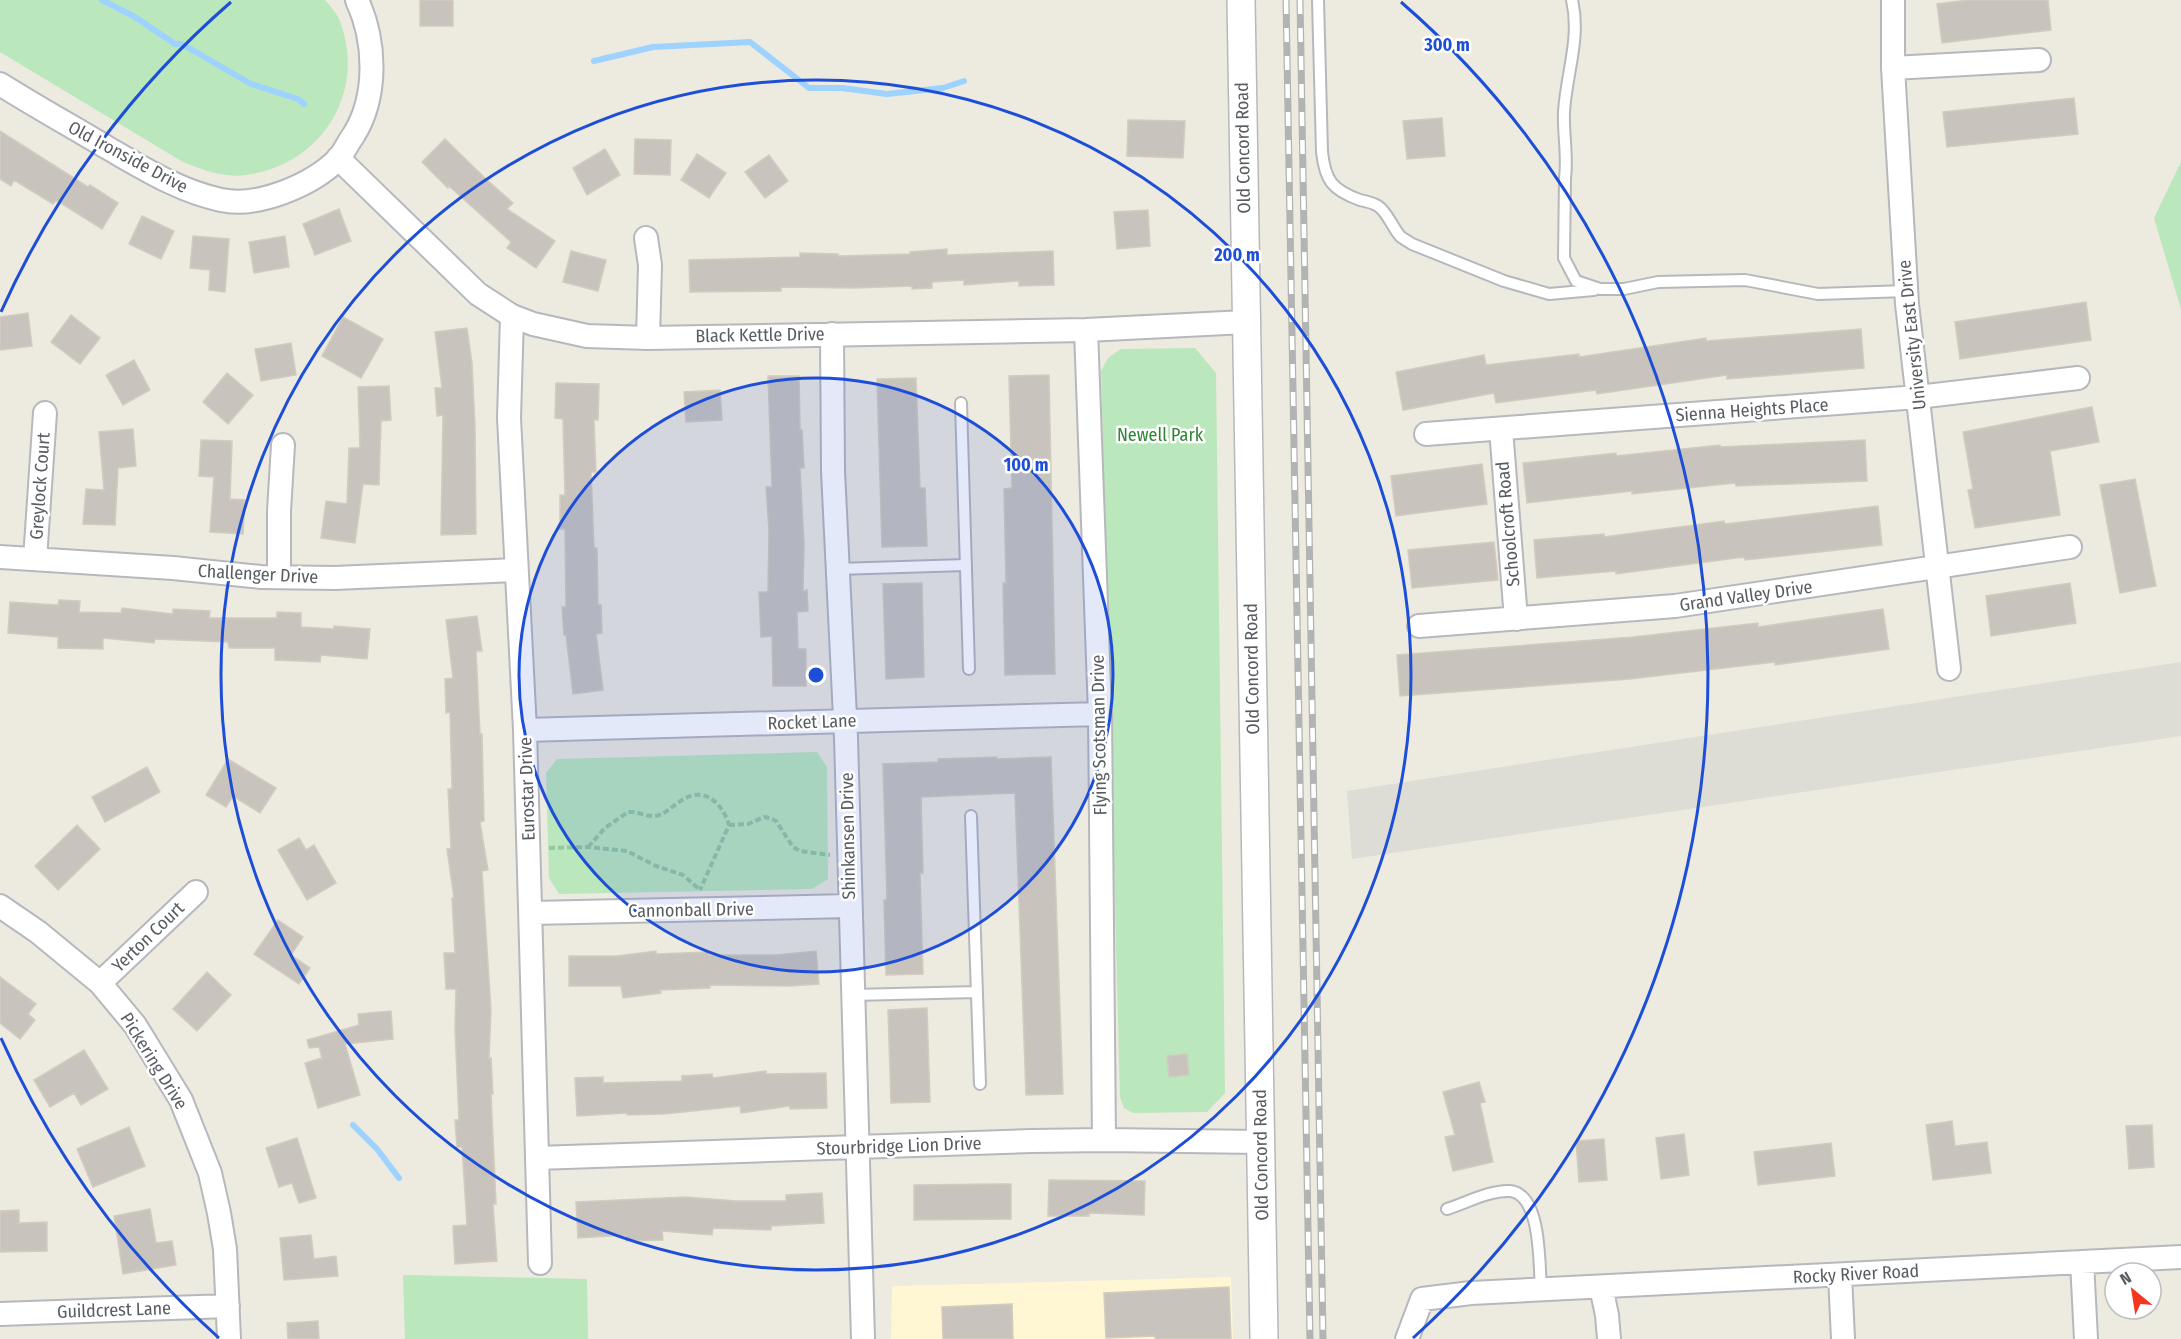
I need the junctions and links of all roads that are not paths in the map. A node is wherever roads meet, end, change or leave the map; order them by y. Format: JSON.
{"nodes":[{"id":1,"x":357,"y":0,"type":"edge"},
{"id":2,"x":1241,"y":0,"type":"edge"},
{"id":3,"x":1318,"y":0,"type":"edge"},
{"id":4,"x":1572,"y":0,"type":"edge"},
{"id":5,"x":1893,"y":0,"type":"edge"},
{"id":6,"x":2039,"y":60,"type":"dead end"},
{"id":7,"x":1893,"y":68,"type":"junction"},
{"id":8,"x":0,"y":84,"type":"edge"},
{"id":9,"x":338,"y":158,"type":"junction"},
{"id":10,"x":646,"y":238,"type":"dead end"},
{"id":11,"x":1600,"y":290,"type":"junction"},
{"id":12,"x":1906,"y":291,"type":"junction"},
{"id":13,"x":512,"y":316,"type":"junction"},
{"id":14,"x":1246,"y":322,"type":"junction"},
{"id":15,"x":1086,"y":330,"type":"junction"},
{"id":16,"x":832,"y":334,"type":"junction"},
{"id":17,"x":648,"y":338,"type":"junction"},
{"id":18,"x":2078,"y":378,"type":"dead end"},
{"id":19,"x":1918,"y":397,"type":"junction"},
{"id":20,"x":961,"y":403,"type":"dead end"},
{"id":21,"x":45,"y":413,"type":"dead end"},
{"id":22,"x":1501,"y":429,"type":"junction"},
{"id":23,"x":1425,"y":434,"type":"dead end"},
{"id":24,"x":283,"y":444,"type":"dead end"},
{"id":25,"x":2070,"y":547,"type":"dead end"},
{"id":26,"x":0,"y":556,"type":"edge"},
{"id":27,"x":35,"y":559,"type":"junction"},
{"id":28,"x":966,"y":565,"type":"junction"},
{"id":29,"x":1938,"y":568,"type":"junction"},
{"id":30,"x":836,"y":569,"type":"junction"},
{"id":31,"x":516,"y":570,"type":"junction"},
{"id":32,"x":279,"y":577,"type":"junction"},
{"id":33,"x":1516,"y":619,"type":"junction"},
{"id":34,"x":1419,"y":626,"type":"dead end"},
{"id":35,"x":969,"y":669,"type":"dead end"},
{"id":36,"x":1949,"y":669,"type":"dead end"},
{"id":37,"x":1100,"y":714,"type":"junction"},
{"id":38,"x":845,"y":721,"type":"junction"},
{"id":39,"x":525,"y":730,"type":"junction"},
{"id":40,"x":971,"y":816,"type":"dead end"},
{"id":41,"x":196,"y":892,"type":"dead end"},
{"id":42,"x":0,"y":906,"type":"edge"},
{"id":43,"x":850,"y":906,"type":"junction"},
{"id":44,"x":531,"y":913,"type":"junction"},
{"id":45,"x":100,"y":983,"type":"junction"},
{"id":46,"x":977,"y":992,"type":"junction"},
{"id":47,"x":853,"y":995,"type":"junction"},
{"id":48,"x":980,"y":1084,"type":"dead end"},
{"id":49,"x":1104,"y":1140,"type":"junction"},
{"id":50,"x":1261,"y":1142,"type":"junction"},
{"id":51,"x":859,"y":1147,"type":"junction"},
{"id":52,"x":537,"y":1158,"type":"junction"},
{"id":53,"x":1448,"y":1209,"type":"dead end"},
{"id":54,"x":2181,"y":1257,"type":"edge"},
{"id":55,"x":2082,"y":1262,"type":"junction"},
{"id":56,"x":540,"y":1263,"type":"dead end"},
{"id":57,"x":1840,"y":1275,"type":"junction"},
{"id":58,"x":1601,"y":1287,"type":"junction"},
{"id":59,"x":1536,"y":1291,"type":"junction"},
{"id":60,"x":228,"y":1306,"type":"junction"},
{"id":61,"x":0,"y":1314,"type":"edge"},
{"id":62,"x":229,"y":1339,"type":"edge"},
{"id":63,"x":863,"y":1339,"type":"edge"},
{"id":64,"x":1264,"y":1339,"type":"edge"},
{"id":65,"x":1407,"y":1339,"type":"edge"},
{"id":66,"x":1609,"y":1339,"type":"edge"},
{"id":67,"x":1843,"y":1339,"type":"edge"},
{"id":68,"x":2086,"y":1339,"type":"edge"}],
"edges":[{"from":1,"to":9,"type":"street","name":"Old Ironside Drive"},
{"from":2,"to":14,"type":"street","name":"Old Concord Road"},
{"from":3,"to":11,"type":"lane"},
{"from":4,"to":11,"type":"lane"},
{"from":5,"to":7,"type":"street","name":"University East Drive"},
{"from":6,"to":7,"type":"street"},
{"from":7,"to":12,"type":"street","name":"University East Drive"},
{"from":8,"to":9,"type":"street","name":"Old Ironside Drive"},
{"from":9,"to":13,"type":"street","name":"Black Kettle Drive"},
{"from":10,"to":17,"type":"street"},
{"from":11,"to":12,"type":"lane"},
{"from":12,"to":19,"type":"street","name":"University East Drive"},
{"from":13,"to":17,"type":"street","name":"Black Kettle Drive"},
{"from":13,"to":31,"type":"street","name":"Eurostar Drive"},
{"from":14,"to":15,"type":"street","name":"Black Kettle Drive"},
{"from":14,"to":50,"type":"street","name":"Old Concord Road"},
{"from":15,"to":16,"type":"street","name":"Black Kettle Drive"},
{"from":15,"to":37,"type":"street","name":"Flying Scotsman Drive"},
{"from":16,"to":17,"type":"street","name":"Black Kettle Drive"},
{"from":16,"to":30,"type":"street","name":"Shinkansen Drive"},
{"from":18,"to":19,"type":"street","name":"Sienna Heights Place"},
{"from":19,"to":22,"type":"street","name":"Sienna Heights Place"},
{"from":19,"to":29,"type":"street","name":"University East Drive"},
{"from":20,"to":28,"type":"lane"},
{"from":21,"to":27,"type":"street","name":"Greylock Court"},
{"from":22,"to":23,"type":"street","name":"Sienna Heights Place"},
{"from":22,"to":33,"type":"street","name":"Schoolcroft Road"},
{"from":24,"to":32,"type":"street"},
{"from":25,"to":29,"type":"street","name":"Grand Valley Drive"},
{"from":26,"to":27,"type":"street","name":"Challenger Drive"},
{"from":27,"to":32,"type":"street","name":"Challenger Drive"},
{"from":28,"to":30,"type":"lane"},
{"from":28,"to":35,"type":"lane"},
{"from":29,"to":33,"type":"street","name":"Grand Valley Drive"},
{"from":29,"to":36,"type":"street","name":"University East Drive"},
{"from":30,"to":38,"type":"street","name":"Shinkansen Drive"},
{"from":31,"to":32,"type":"street","name":"Challenger Drive"},
{"from":31,"to":39,"type":"street","name":"Eurostar Drive"},
{"from":33,"to":34,"type":"street","name":"Grand Valley Drive"},
{"from":37,"to":38,"type":"street","name":"Rocket Lane"},
{"from":37,"to":49,"type":"street","name":"Flying Scotsman Drive"},
{"from":38,"to":39,"type":"street","name":"Rocket Lane"},
{"from":38,"to":43,"type":"street","name":"Shinkansen Drive"},
{"from":39,"to":44,"type":"street","name":"Eurostar Drive"},
{"from":40,"to":46,"type":"lane"},
{"from":41,"to":45,"type":"street","name":"Yerton Court"},
{"from":42,"to":45,"type":"street","name":"Pickering Drive"},
{"from":43,"to":44,"type":"street","name":"Cannonball Drive"},
{"from":43,"to":47,"type":"street","name":"Shinkansen Drive"},
{"from":44,"to":52,"type":"street","name":"Eurostar Drive"},
{"from":45,"to":60,"type":"street","name":"Pickering Drive"},
{"from":46,"to":47,"type":"lane"},
{"from":46,"to":48,"type":"lane"},
{"from":47,"to":51,"type":"street","name":"Shinkansen Drive"},
{"from":49,"to":50,"type":"street","name":"Stourbridge Lion Drive"},
{"from":49,"to":51,"type":"street","name":"Stourbridge Lion Drive"},
{"from":50,"to":64,"type":"street","name":"Old Concord Road"},
{"from":51,"to":52,"type":"street","name":"Stourbridge Lion Drive"},
{"from":51,"to":63,"type":"street","name":"Shinkansen Drive"},
{"from":52,"to":56,"type":"street","name":"Eurostar Drive"},
{"from":53,"to":59,"type":"lane"},
{"from":54,"to":55,"type":"street","name":"Rocky River Road"},
{"from":55,"to":57,"type":"street","name":"Rocky River Road"},
{"from":55,"to":68,"type":"street"},
{"from":57,"to":58,"type":"street","name":"Rocky River Road"},
{"from":57,"to":67,"type":"street"},
{"from":58,"to":59,"type":"street","name":"Rocky River Road"},
{"from":58,"to":66,"type":"street"},
{"from":59,"to":65,"type":"street","name":"Rocky River Road"},
{"from":60,"to":61,"type":"street","name":"Guildcrest Lane"},
{"from":60,"to":62,"type":"street","name":"Pickering Drive"}]}
